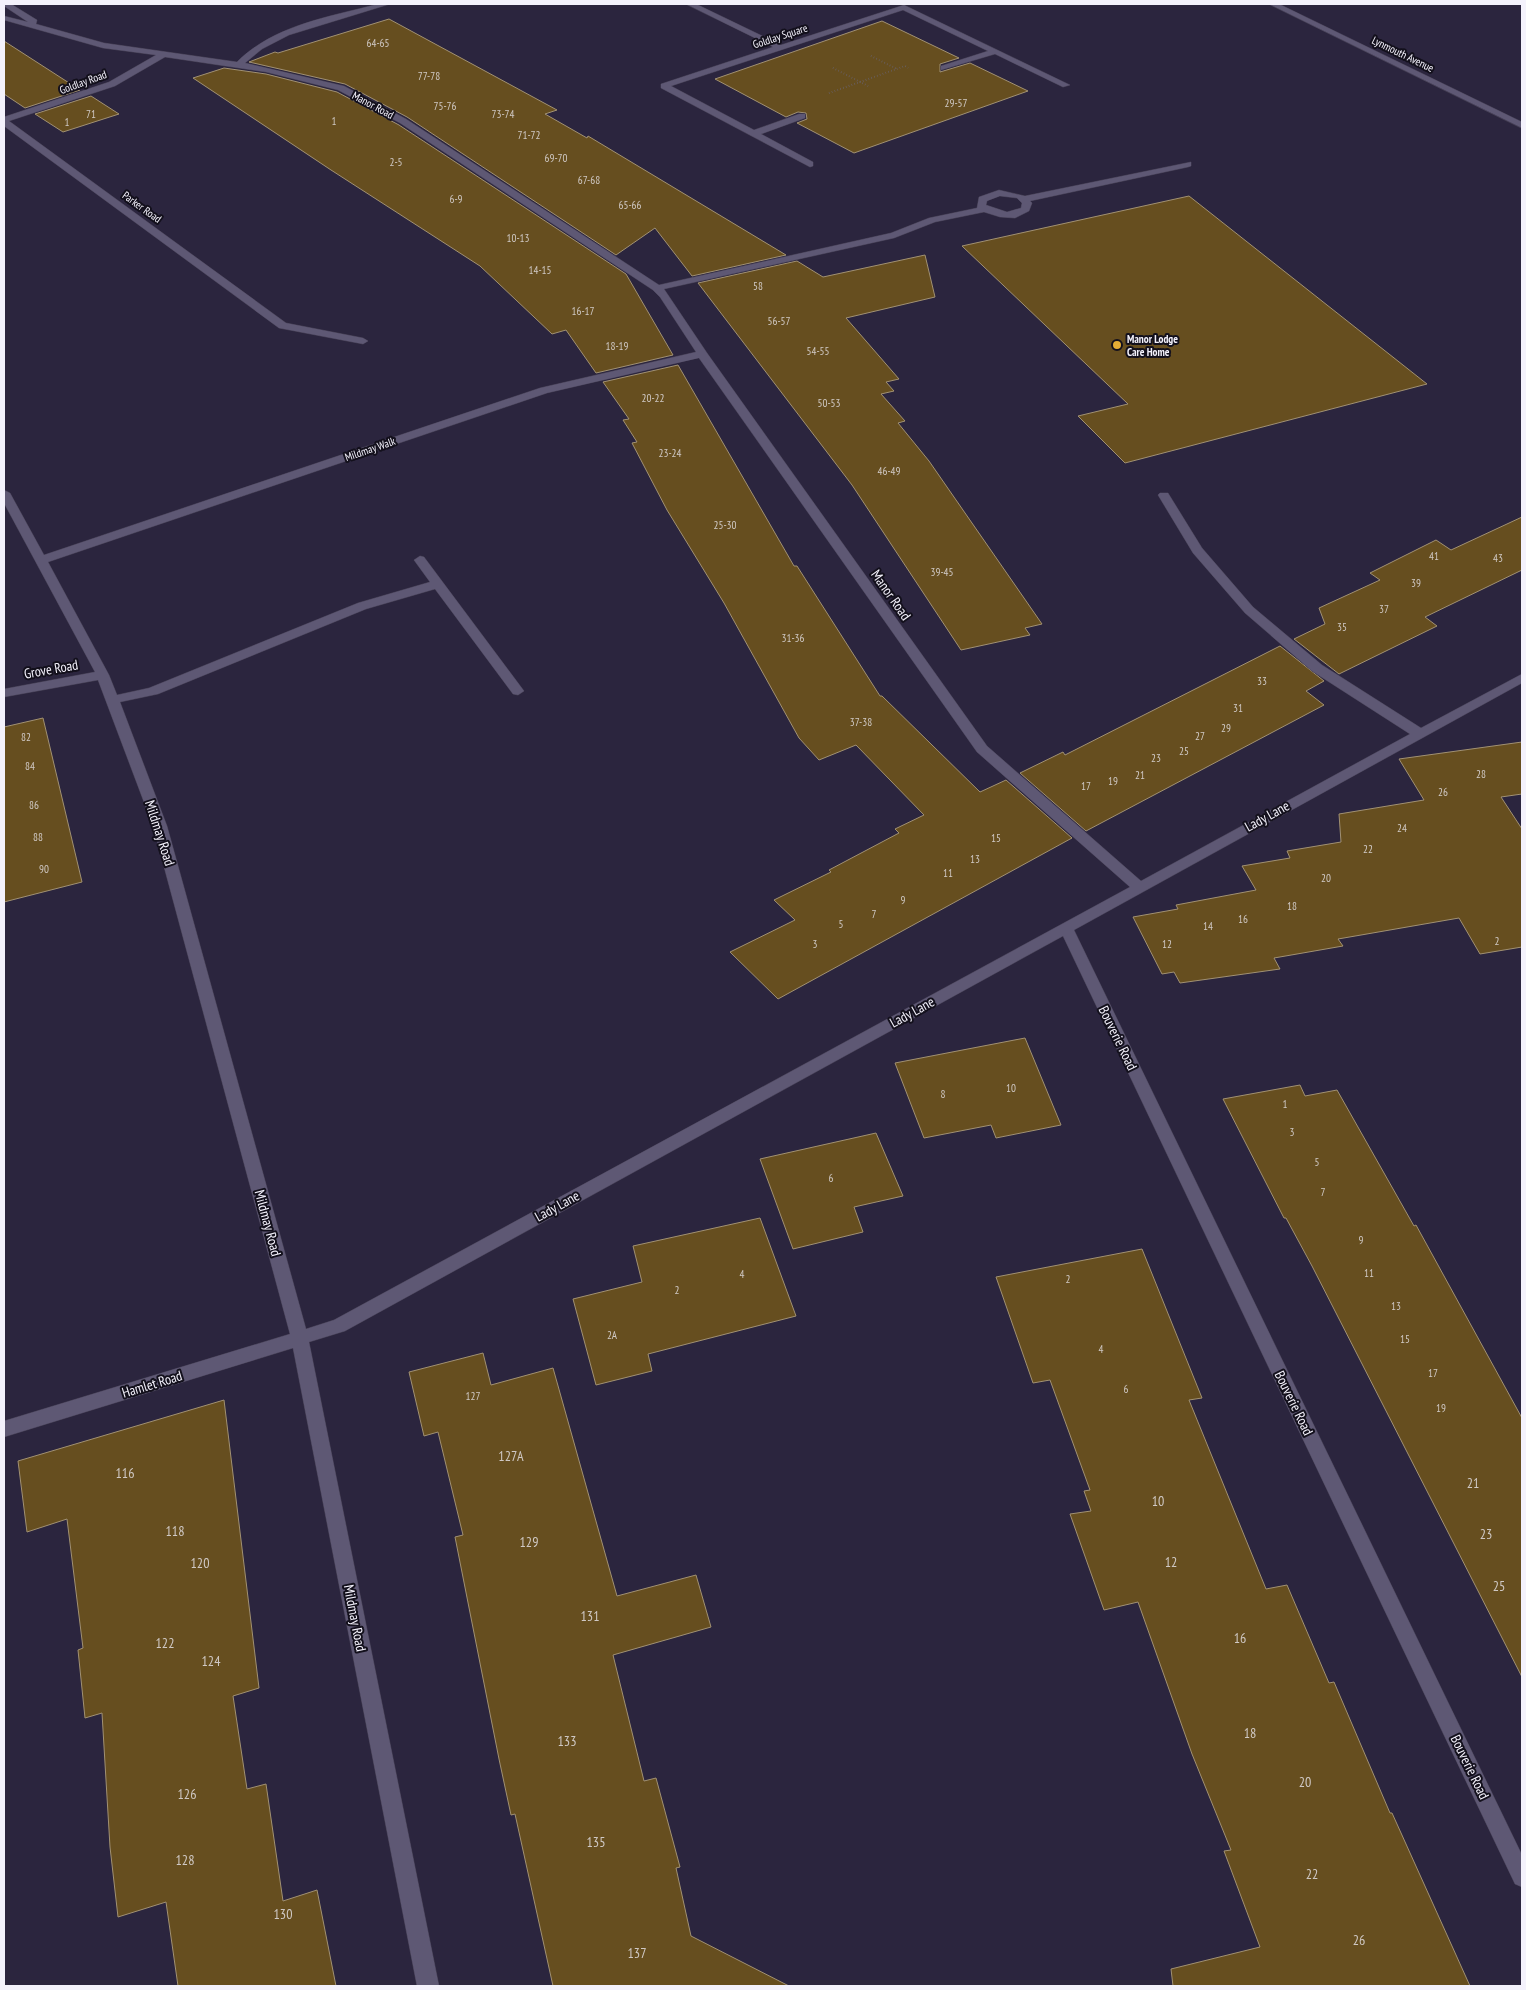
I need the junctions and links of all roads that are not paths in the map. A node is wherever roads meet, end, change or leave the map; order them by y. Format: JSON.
{"nodes":[{"id":1,"x":6,"y":4,"type":"edge"},
{"id":2,"x":386,"y":4,"type":"edge"},
{"id":3,"x":690,"y":4,"type":"edge"},
{"id":4,"x":1273,"y":4,"type":"edge"},
{"id":5,"x":4,"y":18,"type":"edge"},
{"id":6,"x":45,"y":30,"type":"junction"},
{"id":7,"x":781,"y":48,"type":"junction"},
{"id":8,"x":995,"y":51,"type":"junction"},
{"id":9,"x":164,"y":54,"type":"junction"},
{"id":10,"x":239,"y":65,"type":"junction"},
{"id":11,"x":944,"y":68,"type":"dead end"},
{"id":12,"x":1066,"y":85,"type":"dead end"},
{"id":13,"x":802,"y":116,"type":"dead end"},
{"id":14,"x":4,"y":121,"type":"edge"},
{"id":15,"x":1522,"y":125,"type":"edge"},
{"id":16,"x":753,"y":134,"type":"junction"},
{"id":17,"x":810,"y":164,"type":"dead end"},
{"id":18,"x":1188,"y":164,"type":"dead end"},
{"id":19,"x":1024,"y":199,"type":"junction"},
{"id":20,"x":984,"y":209,"type":"junction"},
{"id":21,"x":657,"y":288,"type":"junction"},
{"id":22,"x":363,"y":341,"type":"dead end"},
{"id":23,"x":702,"y":354,"type":"junction"},
{"id":24,"x":4,"y":493,"type":"edge"},
{"id":25,"x":1164,"y":495,"type":"dead end"},
{"id":26,"x":42,"y":560,"type":"junction"},
{"id":27,"x":420,"y":560,"type":"dead end"},
{"id":28,"x":438,"y":584,"type":"junction"},
{"id":29,"x":103,"y":675,"type":"junction"},
{"id":30,"x":1522,"y":678,"type":"edge"},
{"id":31,"x":518,"y":691,"type":"dead end"},
{"id":32,"x":4,"y":692,"type":"edge"},
{"id":33,"x":112,"y":700,"type":"junction"},
{"id":34,"x":1419,"y":733,"type":"junction"},
{"id":35,"x":1139,"y":887,"type":"junction"},
{"id":36,"x":1066,"y":928,"type":"junction"},
{"id":37,"x":300,"y":1339,"type":"junction"},
{"id":38,"x":4,"y":1429,"type":"edge"},
{"id":39,"x":1522,"y":1877,"type":"edge"},
{"id":40,"x":428,"y":1986,"type":"edge"}],
"edges":[{"from":1,"to":6,"type":"street","name":"Manor Road"},
{"from":2,"to":10,"type":"street"},
{"from":3,"to":7,"type":"street"},
{"from":4,"to":15,"type":"street","name":"Lynmouth Avenue"},
{"from":5,"to":6,"type":"street","name":"Manor Road"},
{"from":6,"to":9,"type":"street","name":"Manor Road"},
{"from":7,"to":8,"type":"street","name":"Goldlay Square"},
{"from":7,"to":16,"type":"street","name":"Goldlay Square"},
{"from":8,"to":11,"type":"street"},
{"from":8,"to":12,"type":"street","name":"Goldlay Square"},
{"from":9,"to":10,"type":"street","name":"Manor Road"},
{"from":9,"to":14,"type":"street","name":"Goldlay Road"},
{"from":10,"to":21,"type":"street","name":"Manor Road"},
{"from":13,"to":16,"type":"street"},
{"from":14,"to":22,"type":"street","name":"Parker Road"},
{"from":16,"to":17,"type":"street","name":"Goldlay Square"},
{"from":18,"to":19,"type":"street"},
{"from":19,"to":20,"type":"street"},
{"from":19,"to":20,"type":"street"},
{"from":20,"to":21,"type":"street"},
{"from":21,"to":23,"type":"street","name":"Manor Road"},
{"from":23,"to":26,"type":"street","name":"Mildmay Walk"},
{"from":23,"to":35,"type":"street","name":"Manor Road"},
{"from":24,"to":26,"type":"street","name":"Mildmay Road"},
{"from":25,"to":34,"type":"street"},
{"from":26,"to":29,"type":"street","name":"Mildmay Road"},
{"from":27,"to":28,"type":"street"},
{"from":28,"to":31,"type":"street"},
{"from":28,"to":33,"type":"street"},
{"from":29,"to":32,"type":"street","name":"Grove Road"},
{"from":29,"to":33,"type":"street","name":"Mildmay Road"},
{"from":30,"to":34,"type":"street","name":"Lady Lane"},
{"from":33,"to":37,"type":"street","name":"Mildmay Road"},
{"from":34,"to":35,"type":"street","name":"Lady Lane"},
{"from":35,"to":36,"type":"street","name":"Lady Lane"},
{"from":36,"to":37,"type":"street","name":"Lady Lane"},
{"from":36,"to":39,"type":"street","name":"Bouverie Road"},
{"from":37,"to":38,"type":"street","name":"Hamlet Road"},
{"from":37,"to":40,"type":"street","name":"Mildmay Road"}]}
